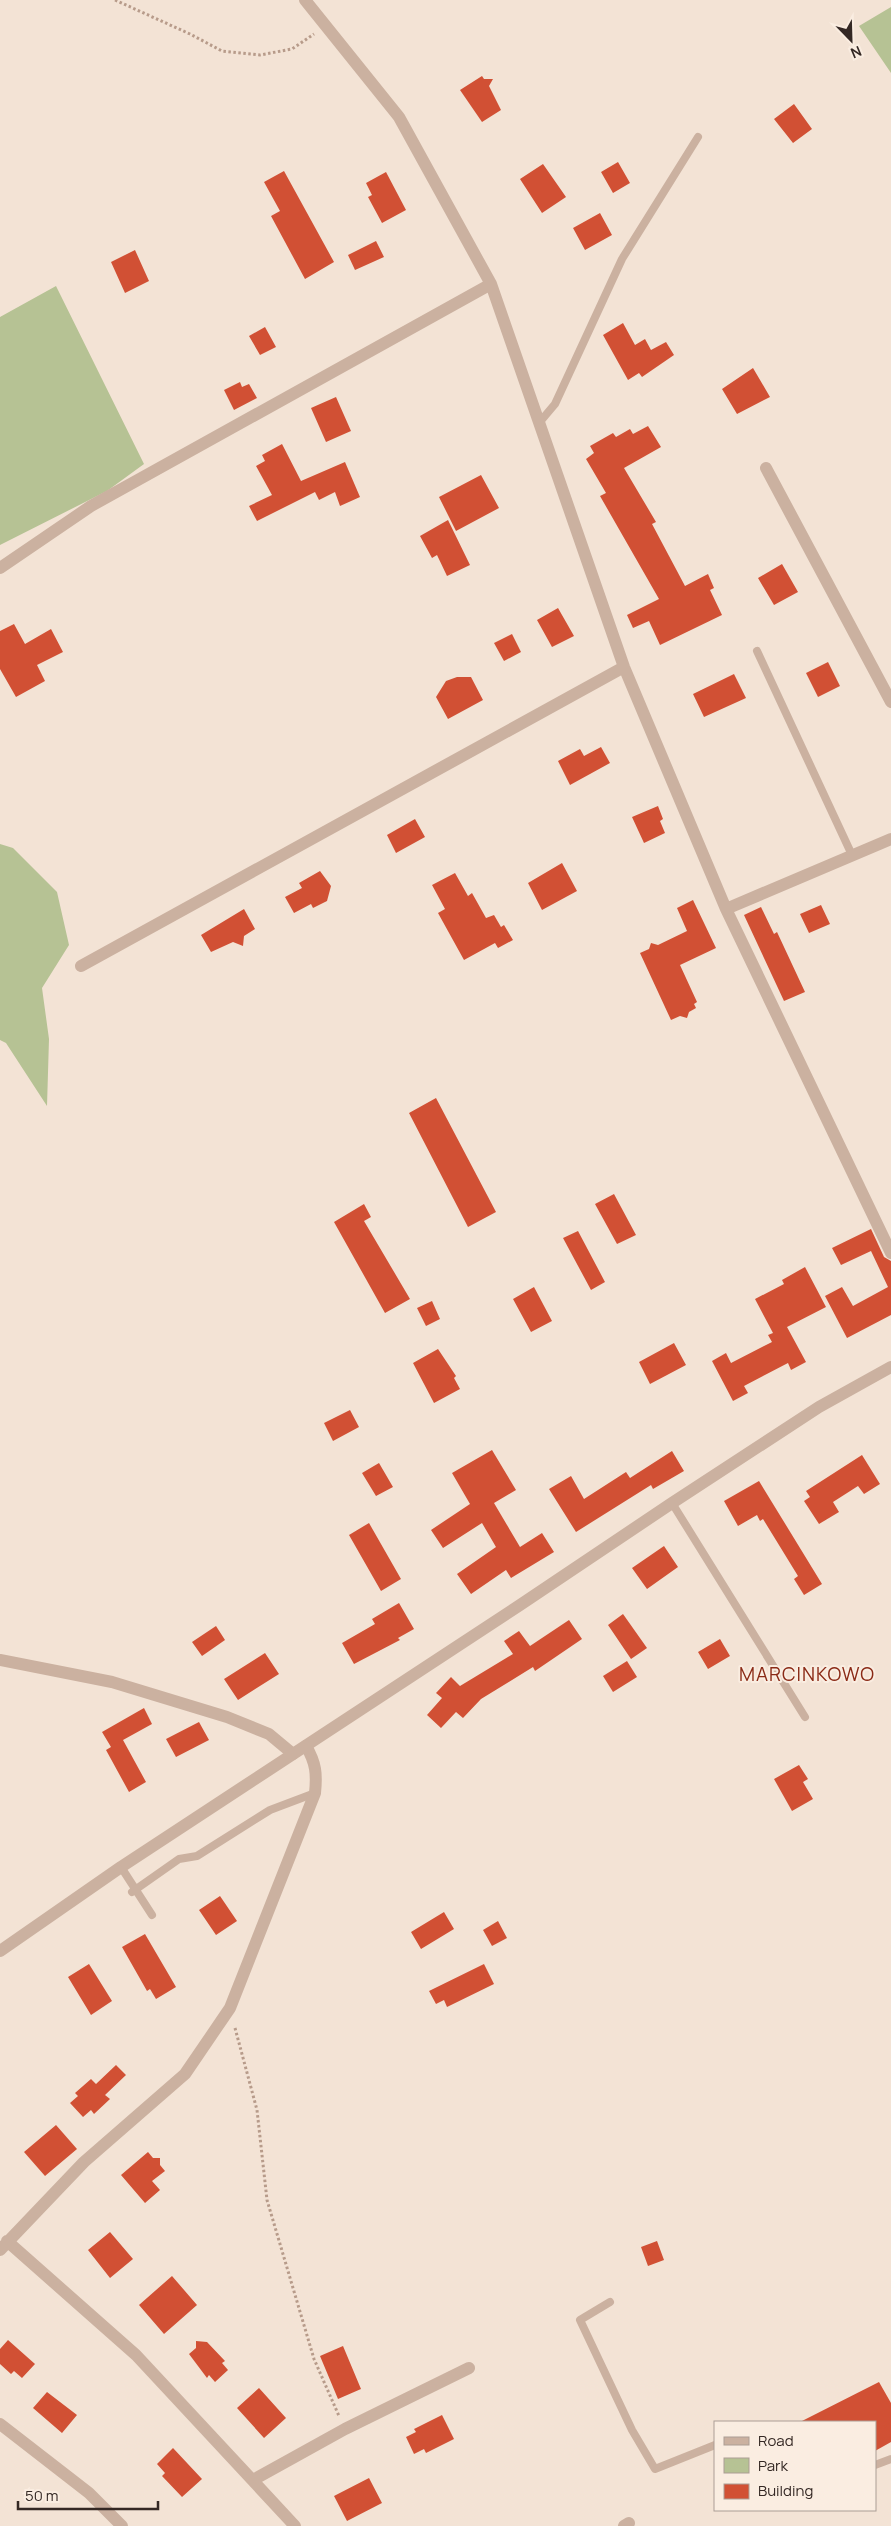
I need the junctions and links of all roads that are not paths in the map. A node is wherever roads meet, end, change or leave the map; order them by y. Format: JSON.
{"nodes":[{"id":1,"x":305,"y":0,"type":"edge"},
{"id":2,"x":698,"y":137,"type":"dead end"},
{"id":3,"x":490,"y":284,"type":"junction"},
{"id":4,"x":539,"y":422,"type":"junction"},
{"id":5,"x":766,"y":468,"type":"dead end"},
{"id":6,"x":0,"y":568,"type":"edge"},
{"id":7,"x":757,"y":651,"type":"dead end"},
{"id":8,"x":624,"y":667,"type":"junction"},
{"id":9,"x":891,"y":702,"type":"edge"},
{"id":10,"x":891,"y":839,"type":"edge"},
{"id":11,"x":852,"y":855,"type":"junction"},
{"id":12,"x":726,"y":909,"type":"junction"},
{"id":13,"x":80,"y":966,"type":"dead end"},
{"id":14,"x":891,"y":1253,"type":"edge"},
{"id":15,"x":891,"y":1367,"type":"edge"},
{"id":16,"x":672,"y":1503,"type":"junction"},
{"id":17,"x":0,"y":1660,"type":"edge"},
{"id":18,"x":805,"y":1718,"type":"dead end"},
{"id":19,"x":306,"y":1746,"type":"junction"},
{"id":20,"x":293,"y":1754,"type":"junction"},
{"id":21,"x":315,"y":1793,"type":"junction"},
{"id":22,"x":121,"y":1867,"type":"junction"},
{"id":23,"x":134,"y":1891,"type":"junction"},
{"id":24,"x":152,"y":1915,"type":"dead end"},
{"id":25,"x":0,"y":1951,"type":"edge"},
{"id":26,"x":3,"y":2246,"type":"edge"},
{"id":27,"x":610,"y":2302,"type":"dead end"},
{"id":28,"x":469,"y":2368,"type":"dead end"},
{"id":29,"x":0,"y":2424,"type":"edge"},
{"id":30,"x":714,"y":2445,"type":"edge"},
{"id":31,"x":891,"y":2459,"type":"edge"},
{"id":32,"x":876,"y":2465,"type":"edge"},
{"id":33,"x":253,"y":2480,"type":"junction"},
{"id":34,"x":122,"y":2526,"type":"edge"},
{"id":35,"x":295,"y":2526,"type":"edge"}],
"edges":[{"from":1,"to":3,"type":"street"},
{"from":2,"to":4,"type":"lane"},
{"from":3,"to":4,"type":"street"},
{"from":3,"to":6,"type":"street"},
{"from":4,"to":8,"type":"street"},
{"from":5,"to":9,"type":"street"},
{"from":7,"to":11,"type":"lane"},
{"from":8,"to":12,"type":"street"},
{"from":8,"to":13,"type":"street"},
{"from":10,"to":11,"type":"street"},
{"from":11,"to":12,"type":"street"},
{"from":12,"to":14,"type":"street"},
{"from":15,"to":16,"type":"street"},
{"from":16,"to":18,"type":"lane"},
{"from":16,"to":19,"type":"street"},
{"from":17,"to":20,"type":"street"},
{"from":19,"to":20,"type":"street"},
{"from":19,"to":21,"type":"street"},
{"from":20,"to":22,"type":"street"},
{"from":21,"to":23,"type":"lane"},
{"from":21,"to":26,"type":"street"},
{"from":22,"to":23,"type":"lane"},
{"from":22,"to":25,"type":"street"},
{"from":23,"to":24,"type":"lane"},
{"from":26,"to":33,"type":"street"},
{"from":27,"to":30,"type":"lane"},
{"from":28,"to":33,"type":"street"},
{"from":29,"to":34,"type":"street"},
{"from":31,"to":32,"type":"lane"},
{"from":33,"to":35,"type":"street"}]}
